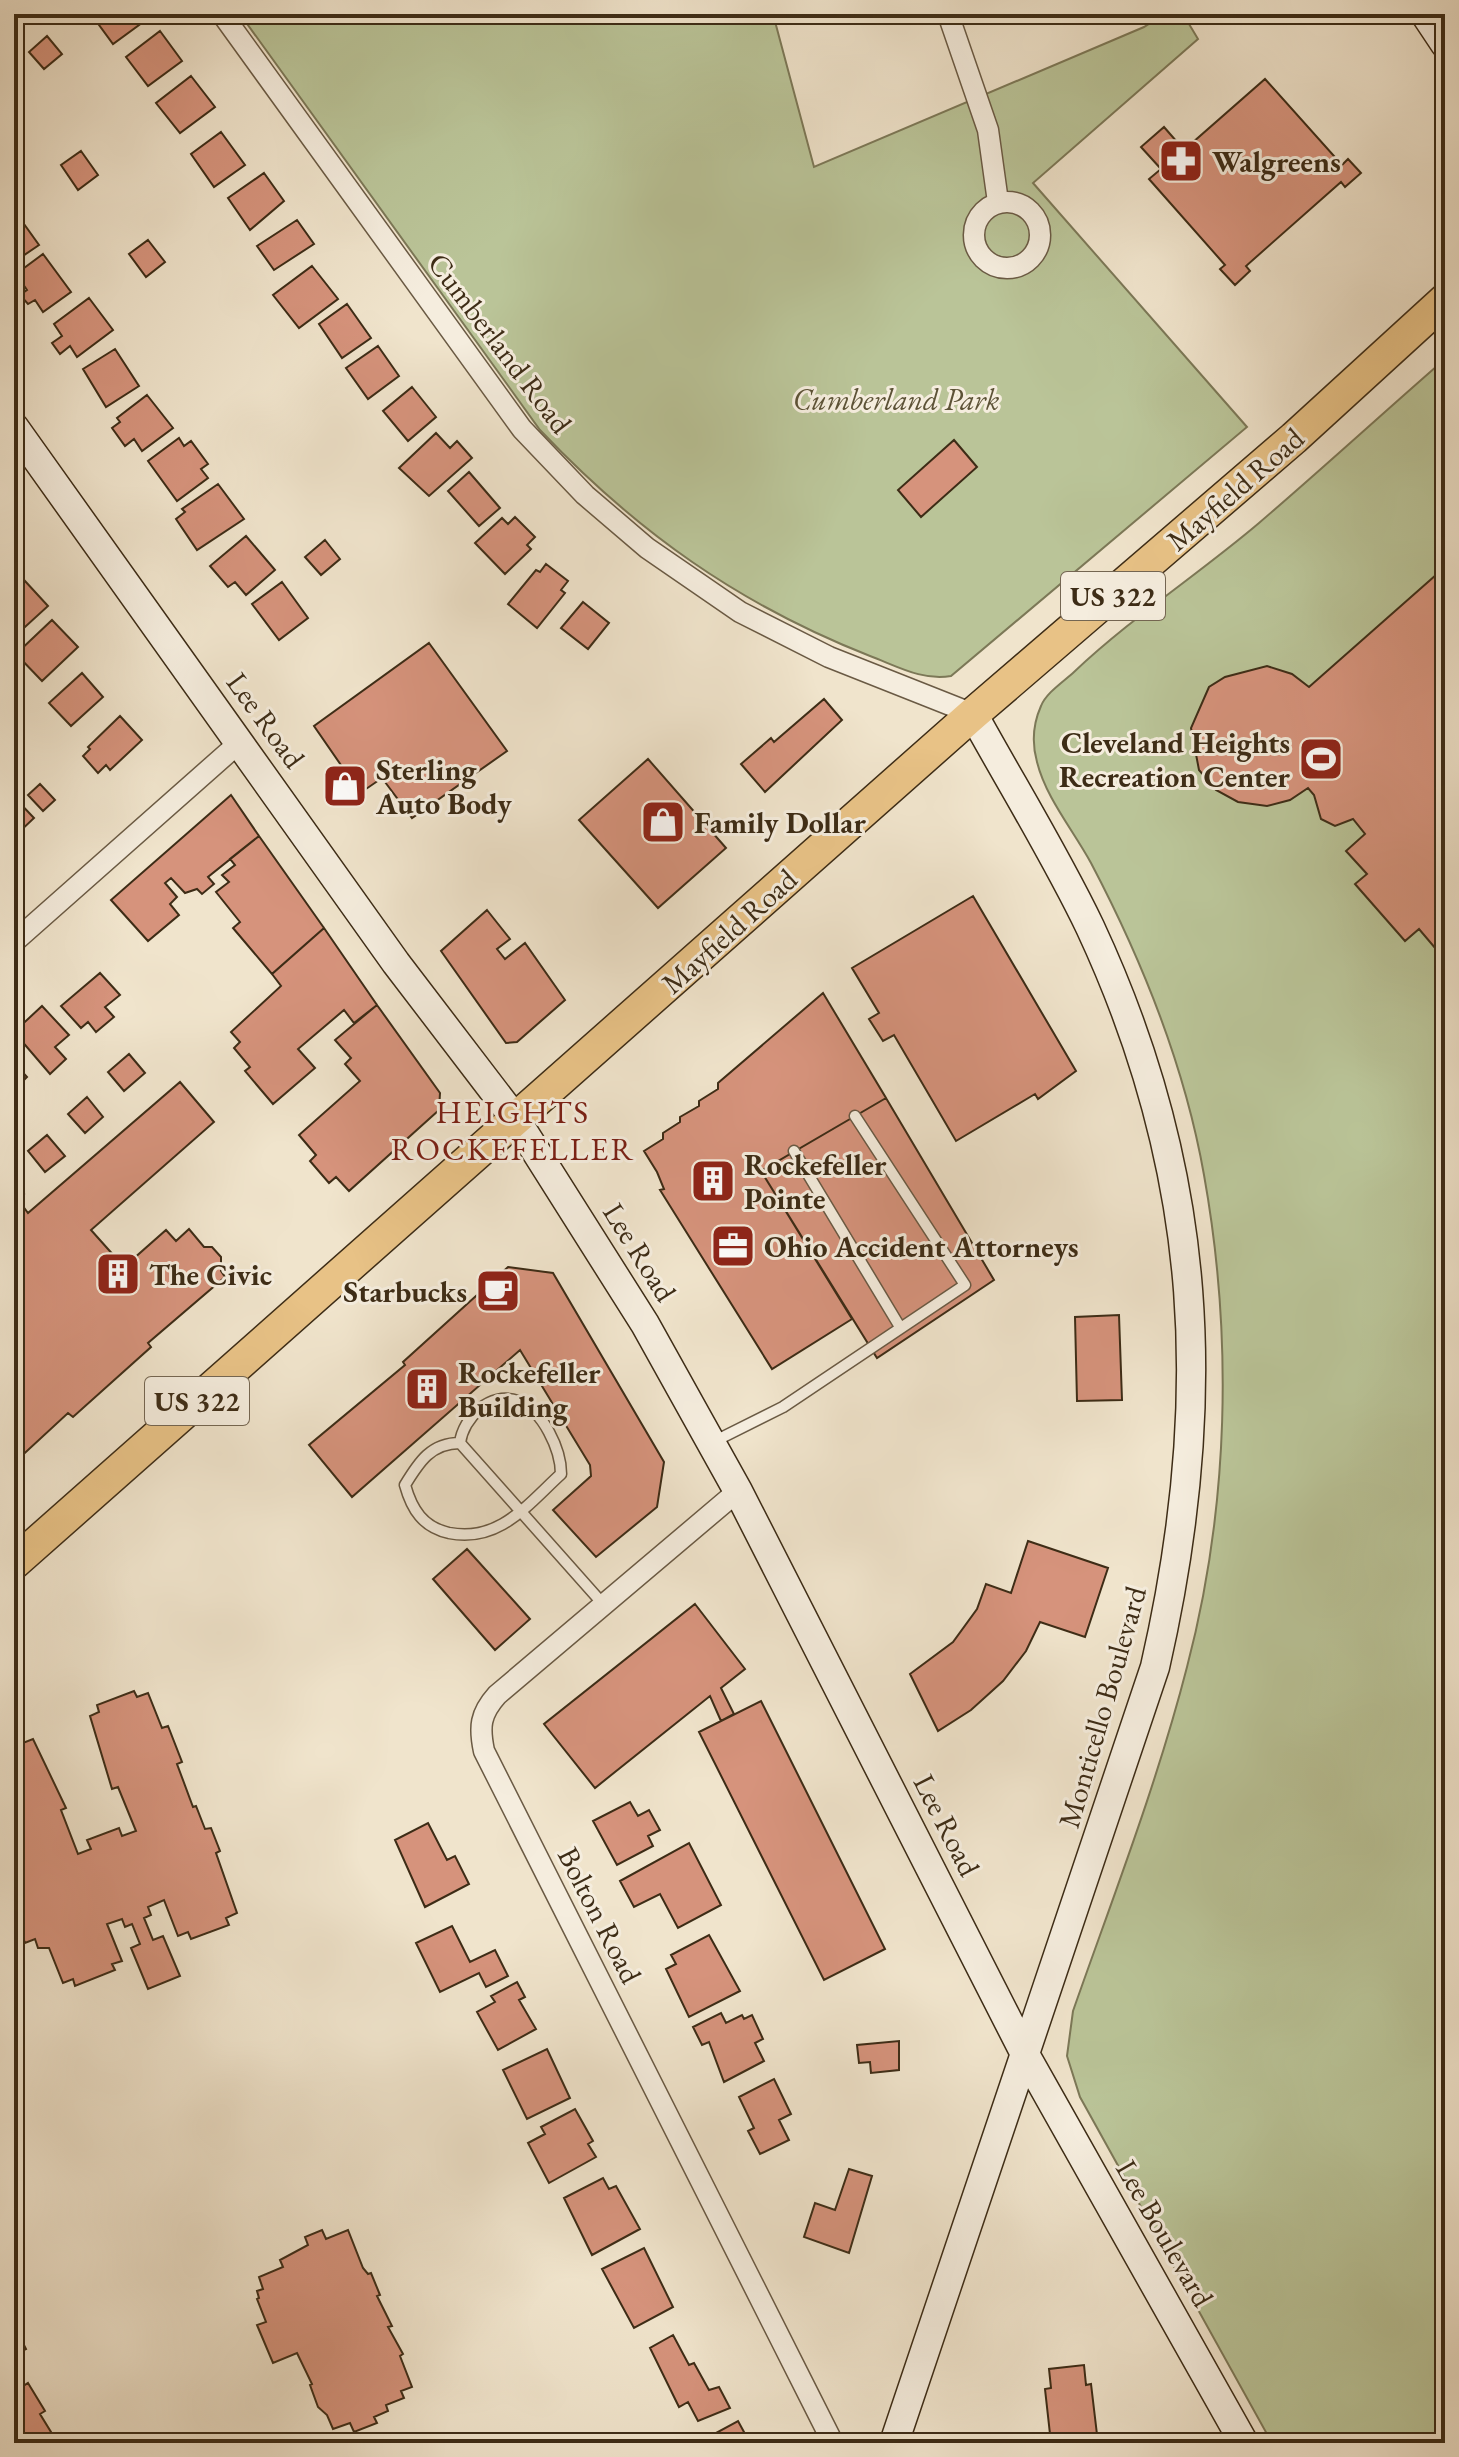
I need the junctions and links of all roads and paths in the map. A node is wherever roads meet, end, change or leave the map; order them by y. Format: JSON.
{"nodes":[{"id":1,"x":222,"y":14,"type":"edge"},
{"id":2,"x":948,"y":14,"type":"edge"},
{"id":3,"x":1425,"y":14,"type":"edge"},
{"id":4,"x":1445,"y":44,"type":"edge"},
{"id":5,"x":998,"y":202,"type":"dead end"},
{"id":6,"x":1445,"y":300,"type":"edge"},
{"id":7,"x":14,"y":427,"type":"edge"},
{"id":8,"x":973,"y":714,"type":"junction"},
{"id":9,"x":240,"y":742,"type":"junction"},
{"id":10,"x":14,"y":942,"type":"edge"},
{"id":11,"x":855,"y":1116,"type":"dead end"},
{"id":12,"x":516,"y":1120,"type":"junction"},
{"id":13,"x":794,"y":1151,"type":"dead end"},
{"id":14,"x":900,"y":1327,"type":"junction"},
{"id":15,"x":713,"y":1442,"type":"junction"},
{"id":16,"x":460,"y":1443,"type":"junction"},
{"id":17,"x":738,"y":1491,"type":"junction"},
{"id":18,"x":520,"y":1511,"type":"junction"},
{"id":19,"x":14,"y":1563,"type":"edge"},
{"id":20,"x":603,"y":1604,"type":"junction"},
{"id":21,"x":1026,"y":2056,"type":"junction"},
{"id":22,"x":833,"y":2443,"type":"edge"},
{"id":23,"x":894,"y":2443,"type":"edge"},
{"id":24,"x":1244,"y":2443,"type":"edge"}],
"edges":[{"from":1,"to":8,"type":"street","name":"Cumberland Road"},
{"from":2,"to":5,"type":"street"},
{"from":3,"to":4,"type":"main road"},
{"from":6,"to":8,"type":"main road","name":"Mayfield Road","number":"US 322"},
{"from":7,"to":9,"type":"main road","name":"Lee Road"},
{"from":8,"to":12,"type":"main road","name":"Mayfield Road","number":"US 322"},
{"from":8,"to":21,"type":"main road","name":"Monticello Boulevard"},
{"from":9,"to":10,"type":"street"},
{"from":9,"to":12,"type":"main road","name":"Lee Road"},
{"from":11,"to":14,"type":"lane"},
{"from":12,"to":15,"type":"main road","name":"Lee Road"},
{"from":12,"to":19,"type":"main road","name":"Mayfield Road","number":"US 322"},
{"from":13,"to":14,"type":"lane"},
{"from":14,"to":15,"type":"lane"},
{"from":15,"to":17,"type":"main road","name":"Lee Road"},
{"from":16,"to":18,"type":"lane"},
{"from":16,"to":18,"type":"lane"},
{"from":16,"to":18,"type":"lane"},
{"from":17,"to":20,"type":"street","name":"Bolton Road"},
{"from":17,"to":21,"type":"main road","name":"Lee Road"},
{"from":18,"to":20,"type":"lane"},
{"from":20,"to":22,"type":"street","name":"Bolton Road"},
{"from":21,"to":23,"type":"main road","name":"Monticello Boulevard"},
{"from":21,"to":24,"type":"main road","name":"Lee Boulevard"}]}
